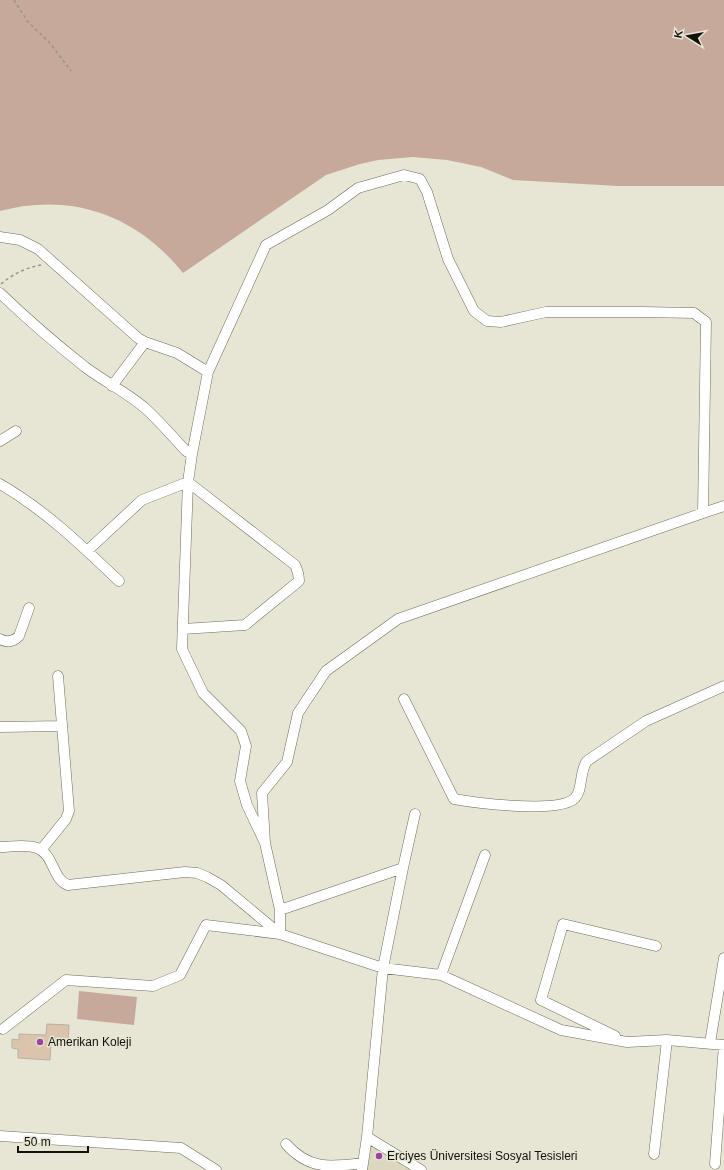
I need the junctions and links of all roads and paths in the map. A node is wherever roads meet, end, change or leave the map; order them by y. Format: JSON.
{"nodes":[{"id":1,"x":14,"y":0,"type":"edge"},
{"id":2,"x":71,"y":71,"type":"dead end"},
{"id":3,"x":0,"y":237,"type":"edge"},
{"id":4,"x":53,"y":262,"type":"junction"},
{"id":5,"x":0,"y":285,"type":"edge"},
{"id":6,"x":0,"y":293,"type":"edge"},
{"id":7,"x":146,"y":342,"type":"junction"},
{"id":8,"x":208,"y":372,"type":"junction"},
{"id":9,"x":112,"y":386,"type":"junction"},
{"id":10,"x":16,"y":431,"type":"dead end"},
{"id":11,"x":0,"y":441,"type":"edge"},
{"id":12,"x":192,"y":454,"type":"junction"},
{"id":13,"x":188,"y":482,"type":"junction"},
{"id":14,"x":0,"y":484,"type":"edge"},
{"id":15,"x":724,"y":506,"type":"edge"},
{"id":16,"x":703,"y":512,"type":"junction"},
{"id":17,"x":87,"y":551,"type":"junction"},
{"id":18,"x":119,"y":581,"type":"dead end"},
{"id":19,"x":29,"y":608,"type":"dead end"},
{"id":20,"x":183,"y":629,"type":"junction"},
{"id":21,"x":0,"y":639,"type":"edge"},
{"id":22,"x":58,"y":676,"type":"dead end"},
{"id":23,"x":724,"y":686,"type":"edge"},
{"id":24,"x":404,"y":699,"type":"dead end"},
{"id":25,"x":62,"y":726,"type":"junction"},
{"id":26,"x":0,"y":727,"type":"edge"},
{"id":27,"x":415,"y":814,"type":"dead end"},
{"id":28,"x":265,"y":843,"type":"junction"},
{"id":29,"x":0,"y":847,"type":"edge"},
{"id":30,"x":41,"y":850,"type":"junction"},
{"id":31,"x":485,"y":855,"type":"dead end"},
{"id":32,"x":403,"y":868,"type":"junction"},
{"id":33,"x":280,"y":910,"type":"junction"},
{"id":34,"x":280,"y":934,"type":"junction"},
{"id":35,"x":656,"y":946,"type":"dead end"},
{"id":36,"x":724,"y":958,"type":"edge"},
{"id":37,"x":383,"y":968,"type":"junction"},
{"id":38,"x":441,"y":975,"type":"junction"},
{"id":39,"x":3,"y":1029,"type":"dead end"},
{"id":40,"x":667,"y":1040,"type":"junction"},
{"id":41,"x":627,"y":1042,"type":"junction"},
{"id":42,"x":710,"y":1043,"type":"junction"},
{"id":43,"x":724,"y":1045,"type":"edge"},
{"id":44,"x":0,"y":1136,"type":"edge"},
{"id":45,"x":367,"y":1137,"type":"junction"},
{"id":46,"x":286,"y":1144,"type":"dead end"},
{"id":47,"x":654,"y":1154,"type":"dead end"},
{"id":48,"x":715,"y":1164,"type":"dead end"},
{"id":49,"x":362,"y":1166,"type":"edge"},
{"id":50,"x":216,"y":1170,"type":"edge"},
{"id":51,"x":421,"y":1170,"type":"edge"}],
"edges":[{"from":1,"to":2,"type":"path"},
{"from":3,"to":4,"type":"street"},
{"from":4,"to":5,"type":"path"},
{"from":4,"to":7,"type":"street"},
{"from":6,"to":9,"type":"street"},
{"from":7,"to":8,"type":"street"},
{"from":7,"to":9,"type":"street"},
{"from":8,"to":12,"type":"street"},
{"from":8,"to":16,"type":"street"},
{"from":9,"to":12,"type":"street"},
{"from":10,"to":11,"type":"street"},
{"from":12,"to":13,"type":"street"},
{"from":13,"to":17,"type":"street"},
{"from":13,"to":20,"type":"street"},
{"from":13,"to":20,"type":"street"},
{"from":14,"to":17,"type":"street"},
{"from":15,"to":16,"type":"street"},
{"from":16,"to":28,"type":"street"},
{"from":17,"to":18,"type":"street"},
{"from":19,"to":21,"type":"street"},
{"from":20,"to":28,"type":"street"},
{"from":22,"to":25,"type":"street"},
{"from":23,"to":24,"type":"street"},
{"from":25,"to":26,"type":"street"},
{"from":25,"to":30,"type":"street"},
{"from":27,"to":32,"type":"street"},
{"from":28,"to":33,"type":"street"},
{"from":29,"to":30,"type":"street"},
{"from":30,"to":34,"type":"street"},
{"from":31,"to":38,"type":"street"},
{"from":32,"to":33,"type":"street"},
{"from":32,"to":37,"type":"street"},
{"from":33,"to":34,"type":"street"},
{"from":34,"to":37,"type":"street"},
{"from":34,"to":39,"type":"street"},
{"from":35,"to":41,"type":"street"},
{"from":36,"to":42,"type":"street"},
{"from":37,"to":38,"type":"street"},
{"from":37,"to":45,"type":"street"},
{"from":38,"to":41,"type":"street"},
{"from":40,"to":41,"type":"street"},
{"from":40,"to":42,"type":"street"},
{"from":40,"to":47,"type":"street"},
{"from":42,"to":43,"type":"street"},
{"from":43,"to":48,"type":"street"},
{"from":44,"to":50,"type":"street"},
{"from":45,"to":49,"type":"street"},
{"from":45,"to":51,"type":"street"},
{"from":46,"to":49,"type":"street"}]}
